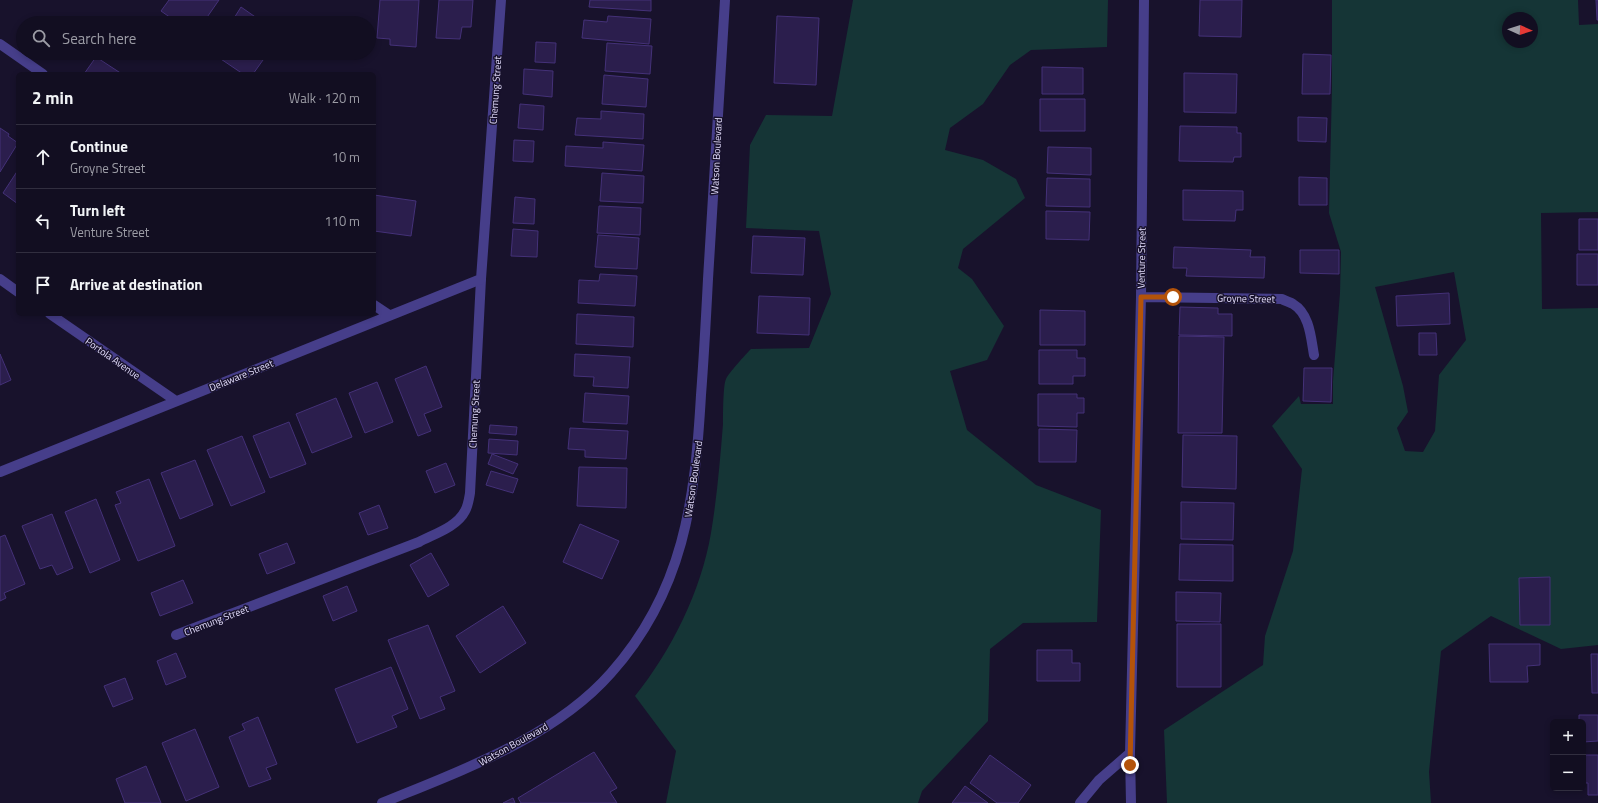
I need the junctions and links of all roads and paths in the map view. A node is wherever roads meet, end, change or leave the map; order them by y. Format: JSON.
{"nodes":[{"id":1,"x":501,"y":0,"type":"edge"},
{"id":2,"x":725,"y":0,"type":"edge"},
{"id":3,"x":1144,"y":0,"type":"edge"},
{"id":4,"x":0,"y":44,"type":"edge"},
{"id":5,"x":16,"y":55,"type":"edge"},
{"id":6,"x":23,"y":60,"type":"edge"},
{"id":7,"x":40,"y":72,"type":"edge"},
{"id":8,"x":0,"y":279,"type":"edge"},
{"id":9,"x":481,"y":279,"type":"junction"},
{"id":10,"x":16,"y":291,"type":"edge"},
{"id":11,"x":1141,"y":297,"type":"junction"},
{"id":12,"x":376,"y":306,"type":"edge"},
{"id":13,"x":53,"y":316,"type":"edge"},
{"id":14,"x":389,"y":316,"type":"junction"},
{"id":15,"x":1314,"y":355,"type":"dead end"},
{"id":16,"x":176,"y":401,"type":"junction"},
{"id":17,"x":0,"y":472,"type":"edge"},
{"id":18,"x":176,"y":635,"type":"dead end"},
{"id":19,"x":1130,"y":753,"type":"junction"},
{"id":20,"x":382,"y":803,"type":"edge"},
{"id":21,"x":1080,"y":803,"type":"edge"},
{"id":22,"x":1131,"y":803,"type":"edge"}],
"edges":[{"from":1,"to":9,"type":"street","name":"Chemung Street"},
{"from":2,"to":20,"type":"street","name":"Watson Boulevard"},
{"from":3,"to":11,"type":"street","name":"Venture Street"},
{"from":4,"to":5,"type":"street"},
{"from":6,"to":7,"type":"street"},
{"from":8,"to":10,"type":"street"},
{"from":9,"to":14,"type":"street","name":"Delaware Street"},
{"from":9,"to":18,"type":"street","name":"Chemung Street"},
{"from":11,"to":15,"type":"street","name":"Groyne Street"},
{"from":11,"to":19,"type":"street","name":"Venture Street"},
{"from":12,"to":14,"type":"street"},
{"from":13,"to":16,"type":"street","name":"Portola Avenue"},
{"from":14,"to":16,"type":"street","name":"Delaware Street"},
{"from":16,"to":17,"type":"street","name":"Delaware Street"},
{"from":19,"to":21,"type":"street"},
{"from":19,"to":22,"type":"street","name":"Venture Street"}]}
